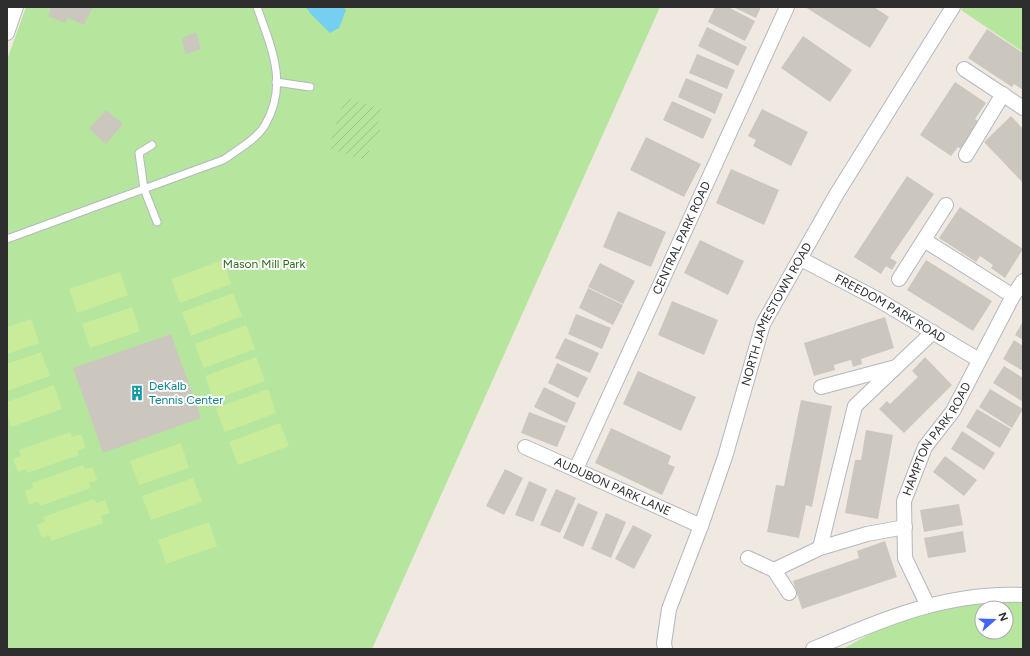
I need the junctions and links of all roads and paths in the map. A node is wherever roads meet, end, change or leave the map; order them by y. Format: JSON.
{"nodes":[{"id":1,"x":16,"y":7,"type":"edge"},
{"id":2,"x":257,"y":7,"type":"edge"},
{"id":3,"x":787,"y":7,"type":"edge"},
{"id":4,"x":948,"y":9,"type":"edge"},
{"id":5,"x":7,"y":33,"type":"edge"},
{"id":6,"x":964,"y":69,"type":"dead end"},
{"id":7,"x":276,"y":82,"type":"junction"},
{"id":8,"x":310,"y":87,"type":"dead end"},
{"id":9,"x":1003,"y":94,"type":"junction"},
{"id":10,"x":1023,"y":108,"type":"edge"},
{"id":11,"x":152,"y":145,"type":"dead end"},
{"id":12,"x":966,"y":155,"type":"dead end"},
{"id":13,"x":144,"y":189,"type":"junction"},
{"id":14,"x":946,"y":205,"type":"dead end"},
{"id":15,"x":157,"y":222,"type":"dead end"},
{"id":16,"x":7,"y":239,"type":"edge"},
{"id":17,"x":924,"y":240,"type":"junction"},
{"id":18,"x":801,"y":259,"type":"junction"},
{"id":19,"x":899,"y":279,"type":"dead end"},
{"id":20,"x":1023,"y":281,"type":"edge"},
{"id":21,"x":1013,"y":296,"type":"junction"},
{"id":22,"x":933,"y":332,"type":"junction"},
{"id":23,"x":979,"y":360,"type":"junction"},
{"id":24,"x":896,"y":367,"type":"junction"},
{"id":25,"x":821,"y":387,"type":"dead end"},
{"id":26,"x":525,"y":446,"type":"dead end"},
{"id":27,"x":576,"y":469,"type":"junction"},
{"id":28,"x":701,"y":526,"type":"junction"},
{"id":29,"x":905,"y":527,"type":"junction"},
{"id":30,"x":820,"y":548,"type":"junction"},
{"id":31,"x":748,"y":558,"type":"dead end"},
{"id":32,"x":774,"y":570,"type":"junction"},
{"id":33,"x":789,"y":593,"type":"dead end"},
{"id":34,"x":1023,"y":595,"type":"edge"},
{"id":35,"x":928,"y":606,"type":"junction"},
{"id":36,"x":665,"y":649,"type":"edge"},
{"id":37,"x":813,"y":649,"type":"edge"}],
"edges":[{"from":1,"to":5,"type":"street"},
{"from":2,"to":7,"type":"lane"},
{"from":3,"to":27,"type":"street","name":"CENTRAL PARK ROAD"},
{"from":4,"to":18,"type":"street","name":"NORTH JAMESTOWN ROAD"},
{"from":6,"to":9,"type":"street"},
{"from":7,"to":8,"type":"lane"},
{"from":7,"to":13,"type":"lane"},
{"from":9,"to":10,"type":"street"},
{"from":9,"to":12,"type":"street"},
{"from":11,"to":13,"type":"lane"},
{"from":13,"to":15,"type":"lane"},
{"from":13,"to":16,"type":"lane"},
{"from":14,"to":17,"type":"street"},
{"from":17,"to":19,"type":"street"},
{"from":17,"to":21,"type":"street"},
{"from":18,"to":22,"type":"street","name":"FREEDOM PARK ROAD"},
{"from":18,"to":28,"type":"street","name":"NORTH JAMESTOWN ROAD"},
{"from":20,"to":21,"type":"street","name":"HAMPTON PARK ROAD"},
{"from":21,"to":23,"type":"street","name":"HAMPTON PARK ROAD"},
{"from":22,"to":23,"type":"street","name":"FREEDOM PARK ROAD"},
{"from":22,"to":24,"type":"street"},
{"from":23,"to":29,"type":"street","name":"HAMPTON PARK ROAD"},
{"from":24,"to":25,"type":"street"},
{"from":24,"to":30,"type":"street"},
{"from":26,"to":27,"type":"street","name":"AUDUBON PARK LANE"},
{"from":27,"to":28,"type":"street","name":"AUDUBON PARK LANE"},
{"from":28,"to":36,"type":"street","name":"NORTH JAMESTOWN ROAD"},
{"from":29,"to":30,"type":"street"},
{"from":29,"to":35,"type":"street","name":"HAMPTON PARK ROAD"},
{"from":30,"to":32,"type":"street"},
{"from":31,"to":32,"type":"street"},
{"from":32,"to":33,"type":"street"},
{"from":34,"to":35,"type":"street"},
{"from":35,"to":37,"type":"street"}]}
